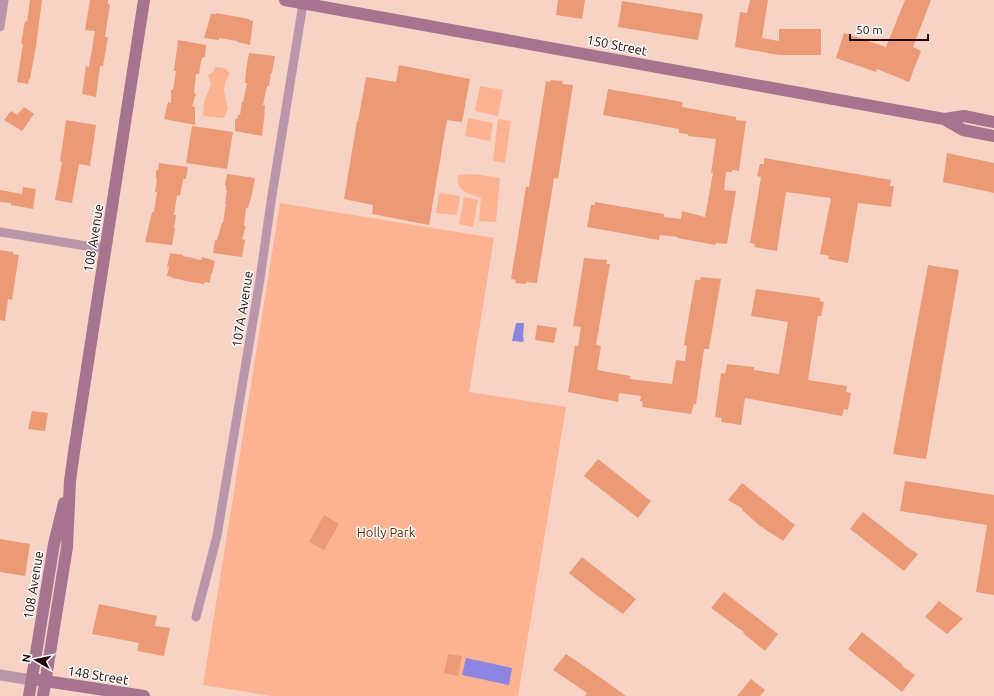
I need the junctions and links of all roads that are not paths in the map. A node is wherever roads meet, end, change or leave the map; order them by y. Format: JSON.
{"nodes":[{"id":1,"x":4,"y":0,"type":"edge"},
{"id":2,"x":144,"y":0,"type":"edge"},
{"id":3,"x":285,"y":0,"type":"edge"},
{"id":4,"x":303,"y":4,"type":"junction"},
{"id":5,"x":0,"y":27,"type":"edge"},
{"id":6,"x":944,"y":119,"type":"junction"},
{"id":7,"x":994,"y":122,"type":"edge"},
{"id":8,"x":994,"y":136,"type":"edge"},
{"id":9,"x":0,"y":232,"type":"edge"},
{"id":10,"x":105,"y":249,"type":"junction"},
{"id":11,"x":70,"y":481,"type":"junction"},
{"id":12,"x":196,"y":617,"type":"dead end"},
{"id":13,"x":0,"y":675,"type":"edge"},
{"id":14,"x":31,"y":680,"type":"junction"},
{"id":15,"x":46,"y":681,"type":"junction"},
{"id":16,"x":29,"y":696,"type":"edge"},
{"id":17,"x":43,"y":696,"type":"edge"},
{"id":18,"x":144,"y":696,"type":"edge"}],
"edges":[{"from":1,"to":5,"type":"street"},
{"from":2,"to":10,"type":"main road","name":"108 Avenue"},
{"from":3,"to":4,"type":"main road","name":"150 Street"},
{"from":4,"to":6,"type":"main road","name":"150 Street"},
{"from":4,"to":12,"type":"street","name":"107A Avenue"},
{"from":6,"to":7,"type":"main road","name":"150 Street"},
{"from":6,"to":8,"type":"main road","name":"150 Street"},
{"from":9,"to":10,"type":"street"},
{"from":10,"to":11,"type":"main road","name":"108 Avenue"},
{"from":11,"to":14,"type":"main road","name":"108 Avenue"},
{"from":11,"to":15,"type":"main road","name":"108 Avenue"},
{"from":13,"to":14,"type":"street","name":"148 Street"},
{"from":14,"to":15,"type":"main road","name":"148 Street"},
{"from":14,"to":16,"type":"main road","name":"108 Avenue"},
{"from":15,"to":17,"type":"main road","name":"108 Avenue"},
{"from":15,"to":18,"type":"main road","name":"148 Street"}]}
